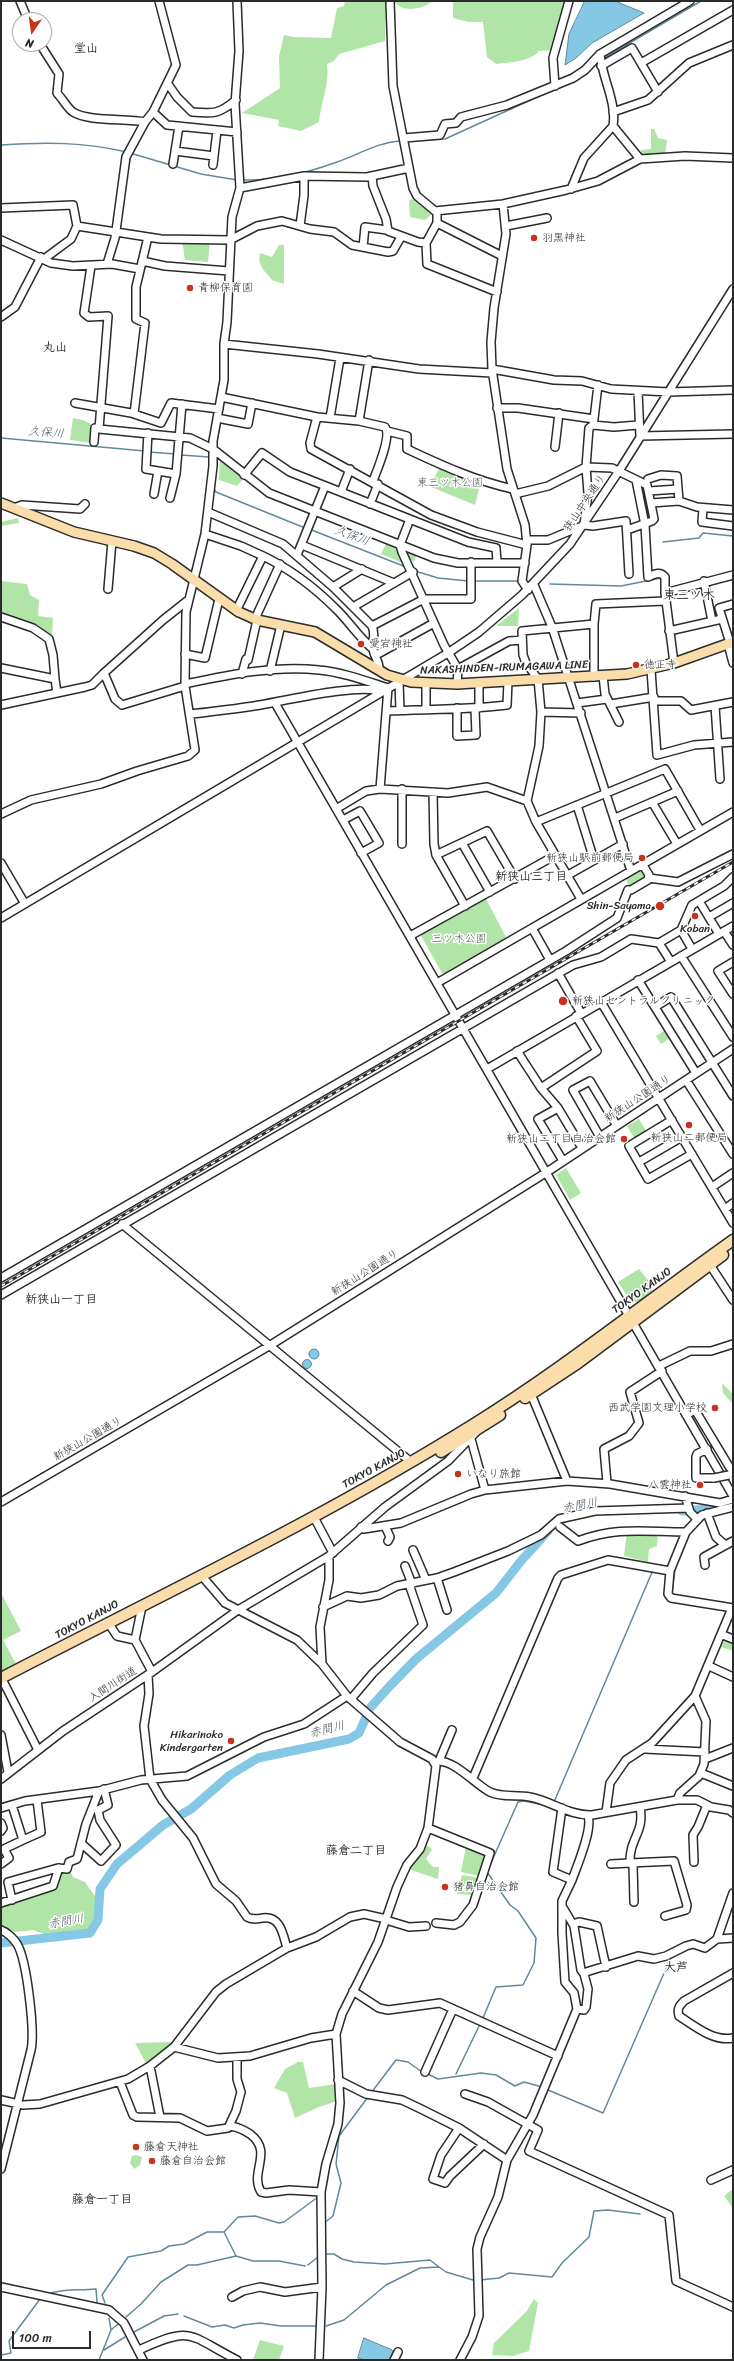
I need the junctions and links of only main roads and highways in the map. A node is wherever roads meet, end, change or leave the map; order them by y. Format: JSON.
{"nodes":[{"id":1,"x":1,"y":503,"type":"edge"},
{"id":2,"x":730,"y":643,"type":"edge"},
{"id":3,"x":733,"y":1240,"type":"edge"},
{"id":4,"x":733,"y":1247,"type":"edge"},
{"id":5,"x":632,"y":1318,"type":"junction"},
{"id":6,"x":474,"y":1432,"type":"junction"},
{"id":7,"x":202,"y":1577,"type":"junction"},
{"id":8,"x":2,"y":1682,"type":"edge"}],
"edges":[{"from":1,"to":2,"type":"main road","name":"NAKASHINDEN-IRUMAGAWA LINE"},
{"from":3,"to":5,"type":"highway","name":"TOKYO KANJO"},
{"from":4,"to":5,"type":"highway","name":"TOKYO KANJO"},
{"from":5,"to":6,"type":"highway","name":"TOKYO KANJO"},
{"from":5,"to":6,"type":"highway","name":"TOKYO KANJO"},
{"from":6,"to":7,"type":"highway","name":"TOKYO KANJO"},
{"from":6,"to":7,"type":"highway","name":"TOKYO KANJO"},
{"from":7,"to":8,"type":"highway","name":"TOKYO KANJO"},
{"from":7,"to":8,"type":"highway","name":"TOKYO KANJO"}]}
